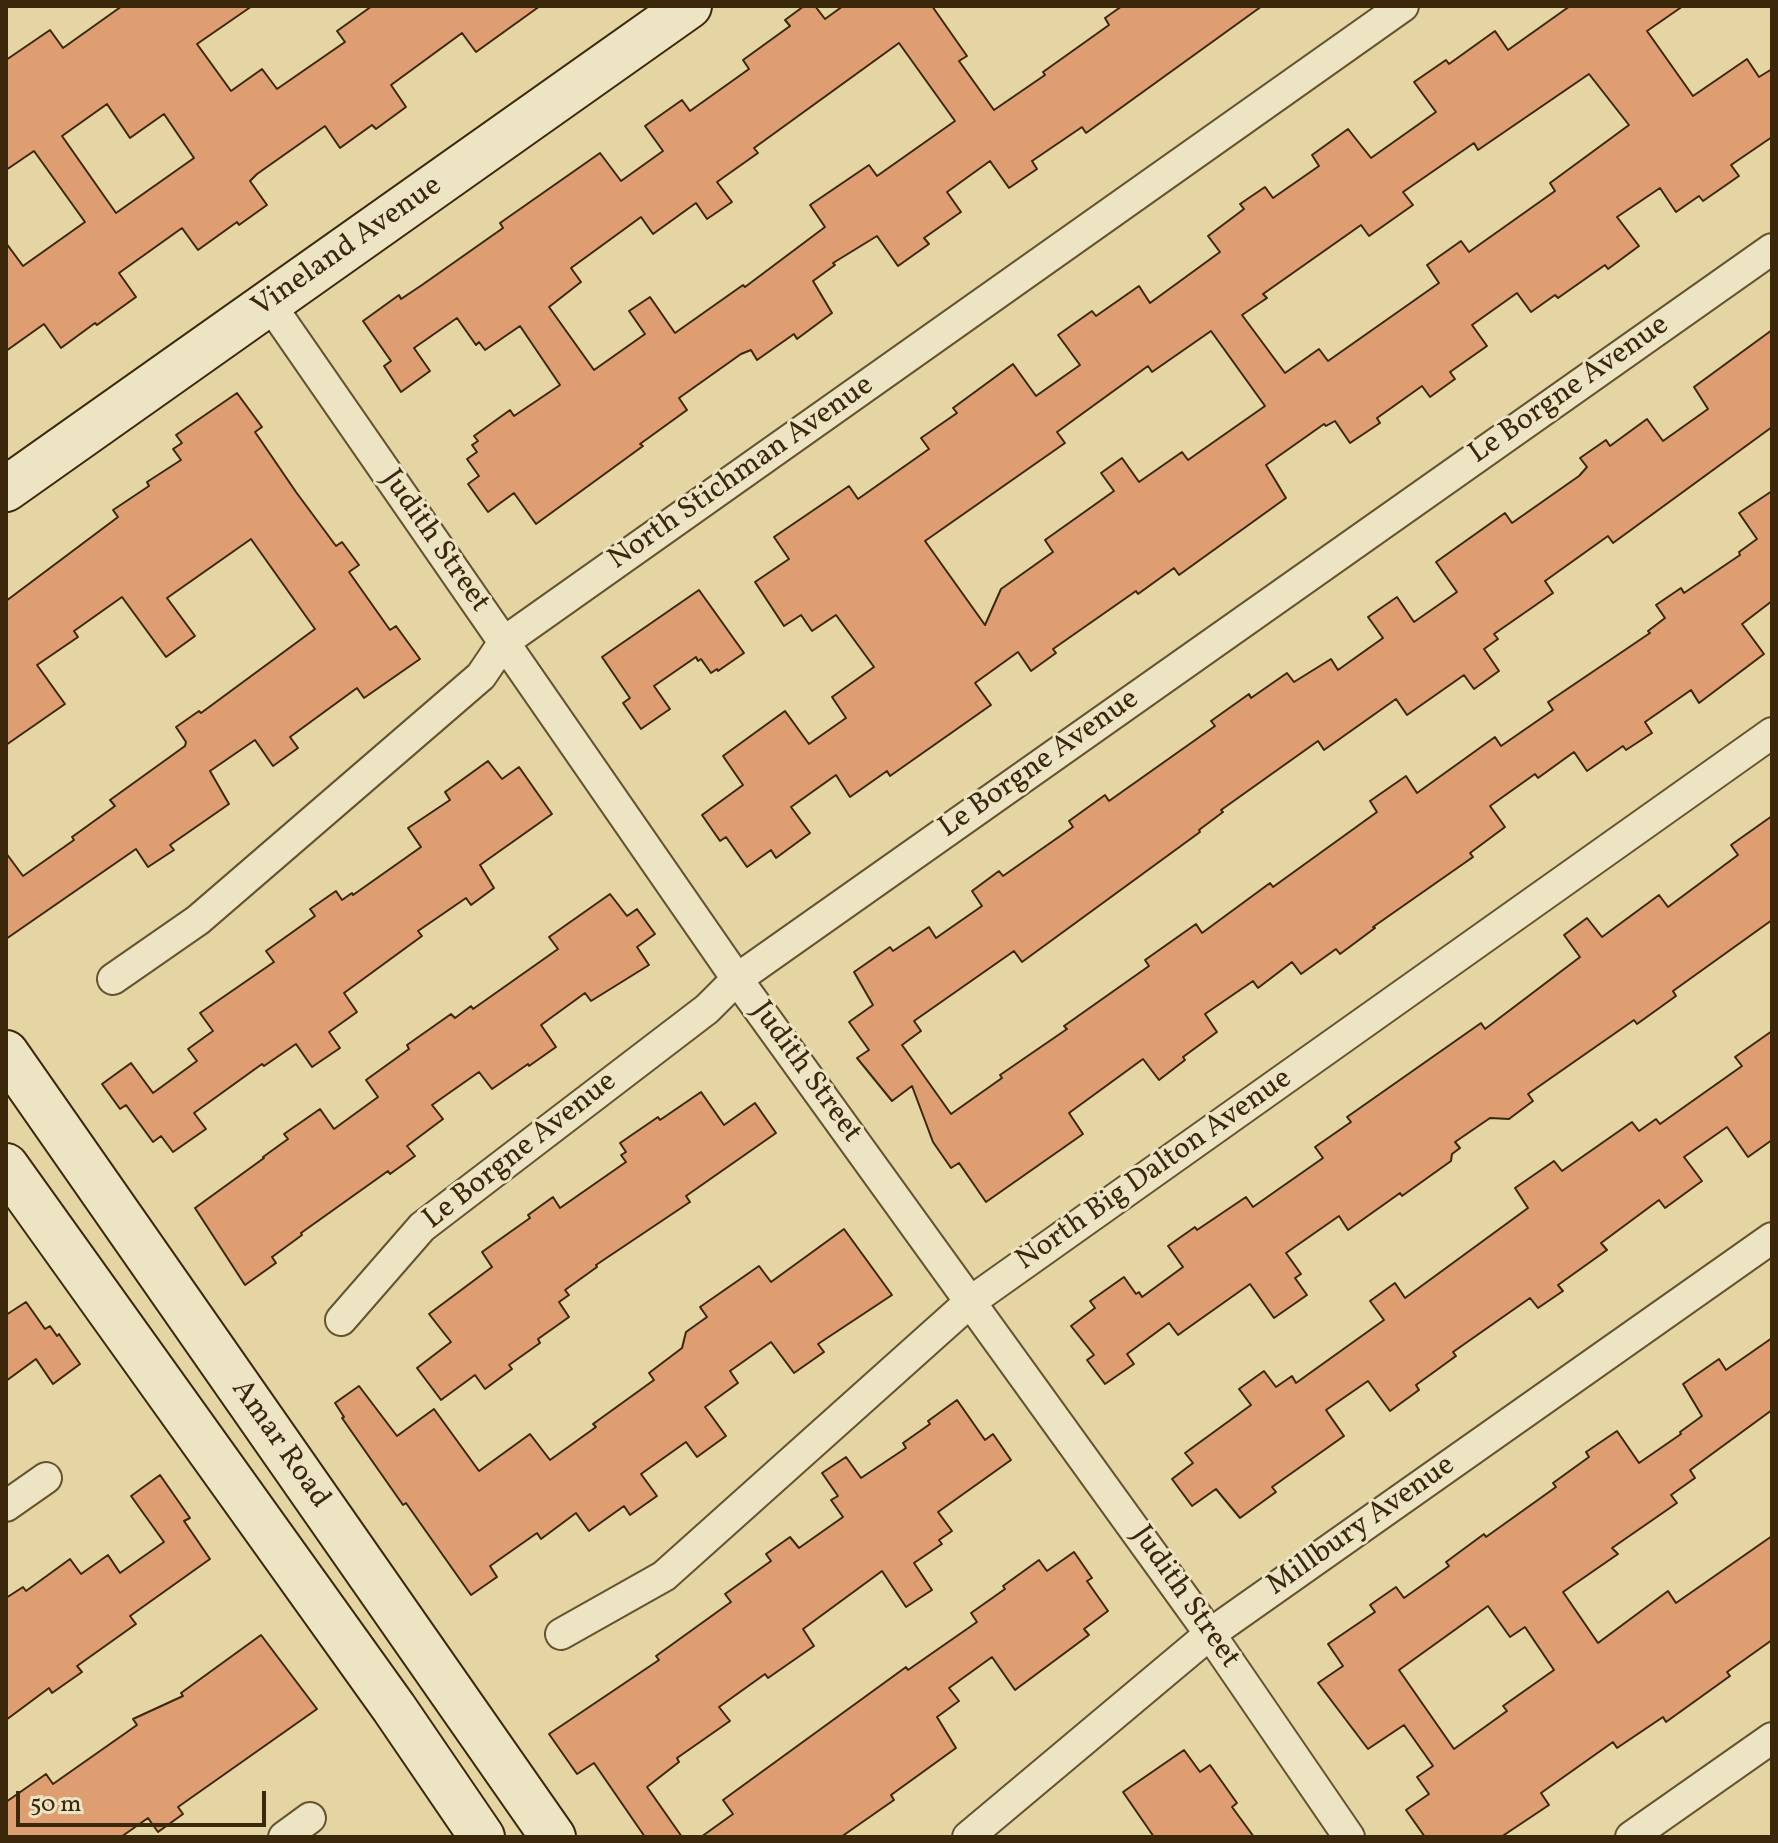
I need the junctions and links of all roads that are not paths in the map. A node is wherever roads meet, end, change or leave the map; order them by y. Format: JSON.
{"nodes":[{"id":1,"x":689,"y":6,"type":"edge"},
{"id":2,"x":1403,"y":6,"type":"edge"},
{"id":3,"x":1772,"y":249,"type":"edge"},
{"id":4,"x":269,"y":303,"type":"junction"},
{"id":5,"x":6,"y":489,"type":"edge"},
{"id":6,"x":504,"y":642,"type":"junction"},
{"id":7,"x":1772,"y":733,"type":"edge"},
{"id":8,"x":113,"y":979,"type":"dead end"},
{"id":9,"x":737,"y":979,"type":"junction"},
{"id":10,"x":6,"y":1053,"type":"edge"},
{"id":11,"x":6,"y":1166,"type":"edge"},
{"id":12,"x":1772,"y":1238,"type":"edge"},
{"id":13,"x":970,"y":1302,"type":"junction"},
{"id":14,"x":341,"y":1320,"type":"dead end"},
{"id":15,"x":46,"y":1478,"type":"dead end"},
{"id":16,"x":6,"y":1506,"type":"edge"},
{"id":17,"x":561,"y":1634,"type":"dead end"},
{"id":18,"x":1210,"y":1634,"type":"junction"},
{"id":19,"x":1767,"y":1753,"type":"edge"},
{"id":20,"x":310,"y":1818,"type":"dead end"},
{"id":21,"x":284,"y":1837,"type":"edge"},
{"id":22,"x":482,"y":1837,"type":"edge"},
{"id":23,"x":553,"y":1837,"type":"edge"},
{"id":24,"x":968,"y":1837,"type":"edge"},
{"id":25,"x":1349,"y":1837,"type":"edge"},
{"id":26,"x":1631,"y":1837,"type":"edge"}],
"edges":[{"from":1,"to":4,"type":"main road","name":"Vineland Avenue"},
{"from":2,"to":6,"type":"street","name":"North Stichman Avenue"},
{"from":3,"to":9,"type":"street","name":"Le Borgne Avenue"},
{"from":4,"to":5,"type":"main road","name":"Vineland Avenue"},
{"from":4,"to":6,"type":"street","name":"Judith Street"},
{"from":6,"to":8,"type":"street","name":"North Stichman Avenue"},
{"from":6,"to":9,"type":"street","name":"Judith Street"},
{"from":7,"to":13,"type":"street","name":"North Big Dalton Avenue"},
{"from":9,"to":13,"type":"street","name":"Judith Street"},
{"from":9,"to":14,"type":"street","name":"Le Borgne Avenue"},
{"from":10,"to":23,"type":"main road","name":"Amar Road"},
{"from":11,"to":22,"type":"main road","name":"Amar Road"},
{"from":12,"to":18,"type":"street","name":"Millbury Avenue"},
{"from":13,"to":17,"type":"street","name":"North Big Dalton Avenue"},
{"from":13,"to":18,"type":"street","name":"Judith Street"},
{"from":15,"to":16,"type":"street"},
{"from":18,"to":24,"type":"street","name":"Millbury Avenue"},
{"from":18,"to":25,"type":"street","name":"Judith Street"},
{"from":19,"to":26,"type":"street"},
{"from":20,"to":21,"type":"street"}]}
